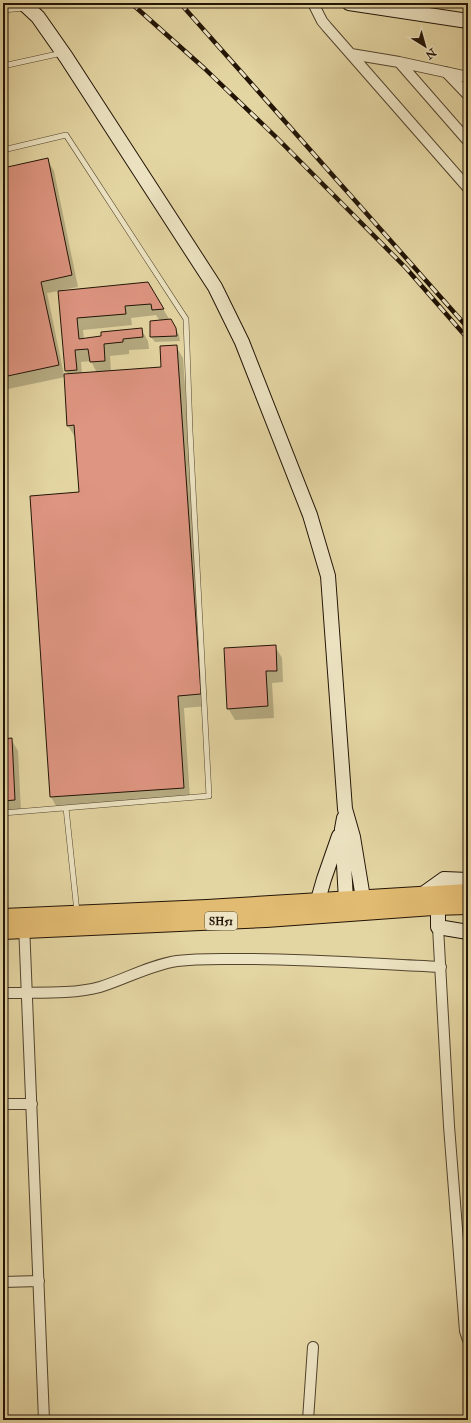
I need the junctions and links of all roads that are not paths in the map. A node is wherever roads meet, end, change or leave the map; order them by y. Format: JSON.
{"nodes":[{"id":1,"x":313,"y":3,"type":"edge"},
{"id":2,"x":349,"y":3,"type":"edge"},
{"id":3,"x":26,"y":5,"type":"edge"},
{"id":4,"x":404,"y":8,"type":"edge"},
{"id":5,"x":3,"y":10,"type":"edge"},
{"id":6,"x":468,"y":21,"type":"edge"},
{"id":7,"x":63,"y":53,"type":"junction"},
{"id":8,"x":351,"y":54,"type":"junction"},
{"id":9,"x":399,"y":62,"type":"junction"},
{"id":10,"x":3,"y":66,"type":"edge"},
{"id":11,"x":446,"y":72,"type":"junction"},
{"id":12,"x":468,"y":77,"type":"edge"},
{"id":13,"x":468,"y":96,"type":"edge"},
{"id":14,"x":468,"y":141,"type":"edge"},
{"id":15,"x":3,"y":150,"type":"edge"},
{"id":16,"x":468,"y":188,"type":"edge"},
{"id":17,"x":66,"y":808,"type":"junction"},
{"id":18,"x":345,"y":810,"type":"junction"},
{"id":19,"x":3,"y":813,"type":"edge"},
{"id":20,"x":342,"y":829,"type":"junction"},
{"id":21,"x":468,"y":880,"type":"edge"},
{"id":22,"x":468,"y":892,"type":"edge"},
{"id":23,"x":423,"y":894,"type":"junction"},
{"id":24,"x":363,"y":898,"type":"junction"},
{"id":25,"x":318,"y":900,"type":"junction"},
{"id":26,"x":346,"y":900,"type":"junction"},
{"id":27,"x":438,"y":906,"type":"junction"},
{"id":28,"x":468,"y":906,"type":"edge"},
{"id":29,"x":77,"y":913,"type":"junction"},
{"id":30,"x":3,"y":917,"type":"edge"},
{"id":31,"x":24,"y":923,"type":"junction"},
{"id":32,"x":438,"y":927,"type":"junction"},
{"id":33,"x":3,"y":931,"type":"edge"},
{"id":34,"x":468,"y":932,"type":"edge"},
{"id":35,"x":441,"y":968,"type":"junction"},
{"id":36,"x":27,"y":992,"type":"junction"},
{"id":37,"x":3,"y":993,"type":"edge"},
{"id":38,"x":3,"y":1104,"type":"edge"},
{"id":39,"x":32,"y":1104,"type":"junction"},
{"id":40,"x":39,"y":1281,"type":"junction"},
{"id":41,"x":3,"y":1282,"type":"edge"},
{"id":42,"x":468,"y":1340,"type":"edge"},
{"id":43,"x":313,"y":1347,"type":"dead end"},
{"id":44,"x":44,"y":1420,"type":"edge"},
{"id":45,"x":308,"y":1420,"type":"edge"}],
"edges":[{"from":1,"to":8,"type":"street"},
{"from":2,"to":4,"type":"street"},
{"from":3,"to":5,"type":"lane"},
{"from":3,"to":7,"type":"street"},
{"from":4,"to":6,"type":"street"},
{"from":7,"to":10,"type":"lane"},
{"from":7,"to":18,"type":"street"},
{"from":8,"to":9,"type":"street"},
{"from":8,"to":16,"type":"street"},
{"from":9,"to":11,"type":"street"},
{"from":9,"to":14,"type":"street"},
{"from":11,"to":12,"type":"street"},
{"from":11,"to":13,"type":"street"},
{"from":15,"to":17,"type":"lane"},
{"from":17,"to":19,"type":"lane"},
{"from":17,"to":29,"type":"lane"},
{"from":18,"to":20,"type":"street"},
{"from":18,"to":24,"type":"street"},
{"from":20,"to":25,"type":"street"},
{"from":20,"to":26,"type":"street"},
{"from":21,"to":23,"type":"street"},
{"from":22,"to":23,"type":"main road","number":"SH51"},
{"from":23,"to":24,"type":"main road","number":"SH51"},
{"from":24,"to":26,"type":"main road","number":"SH51"},
{"from":25,"to":26,"type":"main road","number":"SH51"},
{"from":25,"to":29,"type":"main road","number":"SH51"},
{"from":27,"to":28,"type":"main road","number":"SH51"},
{"from":27,"to":31,"type":"main road","number":"SH51"},
{"from":27,"to":32,"type":"street"},
{"from":29,"to":31,"type":"main road","number":"SH51"},
{"from":30,"to":31,"type":"main road","number":"SH51"},
{"from":31,"to":33,"type":"main road","number":"SH51"},
{"from":31,"to":36,"type":"street"},
{"from":32,"to":34,"type":"street"},
{"from":32,"to":35,"type":"street"},
{"from":35,"to":36,"type":"street"},
{"from":35,"to":42,"type":"street"},
{"from":36,"to":37,"type":"street"},
{"from":36,"to":39,"type":"street"},
{"from":38,"to":39,"type":"street"},
{"from":39,"to":40,"type":"street"},
{"from":40,"to":41,"type":"street"},
{"from":40,"to":44,"type":"street"},
{"from":43,"to":45,"type":"street"}]}
